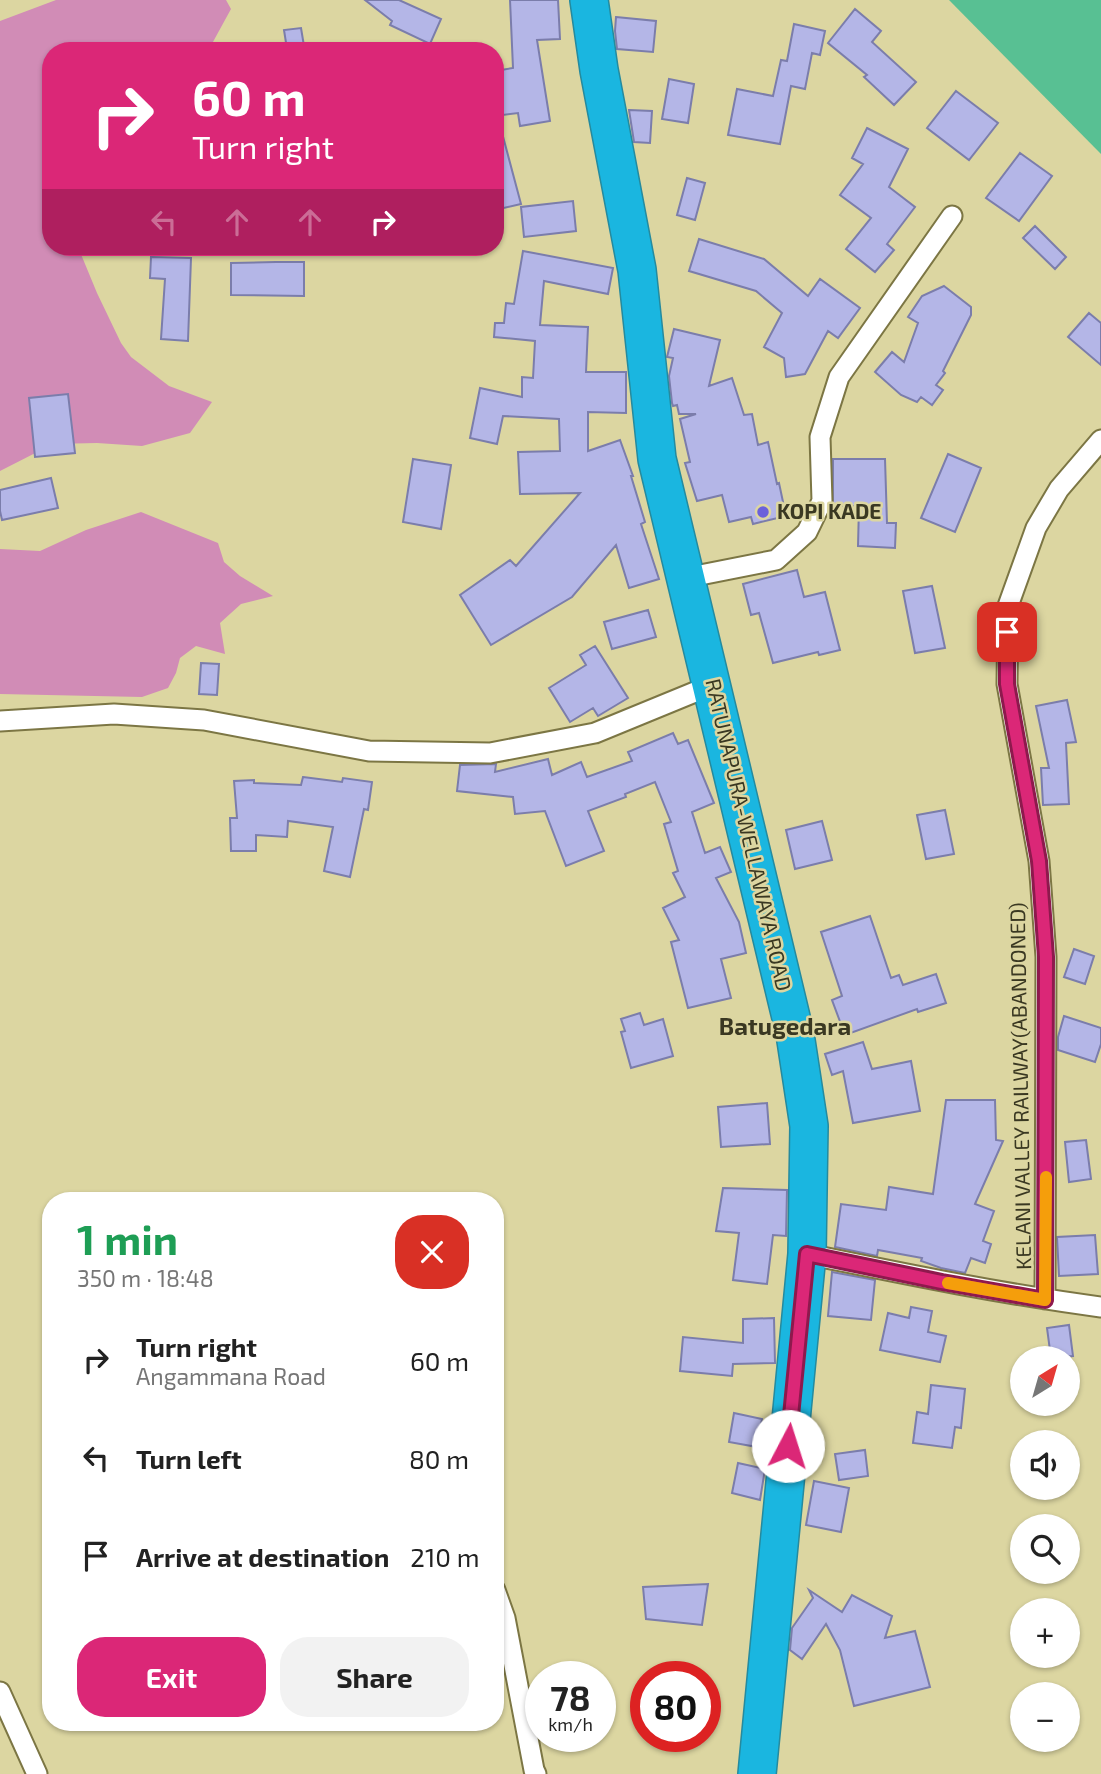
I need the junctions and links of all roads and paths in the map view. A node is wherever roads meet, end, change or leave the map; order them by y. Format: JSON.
{"nodes":[{"id":1,"x":589,"y":0,"type":"edge"},
{"id":2,"x":952,"y":216,"type":"dead end"},
{"id":3,"x":1101,"y":440,"type":"edge"},
{"id":4,"x":685,"y":578,"type":"junction"},
{"id":5,"x":712,"y":684,"type":"junction"},
{"id":6,"x":0,"y":722,"type":"edge"},
{"id":7,"x":807,"y":1254,"type":"junction"},
{"id":8,"x":1045,"y":1300,"type":"junction"},
{"id":9,"x":1101,"y":1307,"type":"edge"},
{"id":10,"x":504,"y":1615,"type":"edge"},
{"id":11,"x":0,"y":1692,"type":"edge"},
{"id":12,"x":37,"y":1774,"type":"edge"},
{"id":13,"x":536,"y":1774,"type":"edge"},
{"id":14,"x":757,"y":1774,"type":"edge"}],
"edges":[{"from":1,"to":4,"type":"highway","name":"RATUNAPURA-WELLAWAYA ROAD"},
{"from":2,"to":4,"type":"street"},
{"from":3,"to":8,"type":"street","name":"KELANI VALLEY RAILWAY(ABANDONED)"},
{"from":4,"to":5,"type":"highway","name":"RATUNAPURA-WELLAWAYA ROAD"},
{"from":5,"to":6,"type":"street"},
{"from":5,"to":7,"type":"highway","name":"RATUNAPURA-WELLAWAYA ROAD"},
{"from":7,"to":8,"type":"street"},
{"from":7,"to":14,"type":"highway","name":"RATUNAPURA-WELLAWAYA ROAD"},
{"from":8,"to":9,"type":"street"},
{"from":10,"to":13,"type":"street"},
{"from":11,"to":12,"type":"street"}]}
